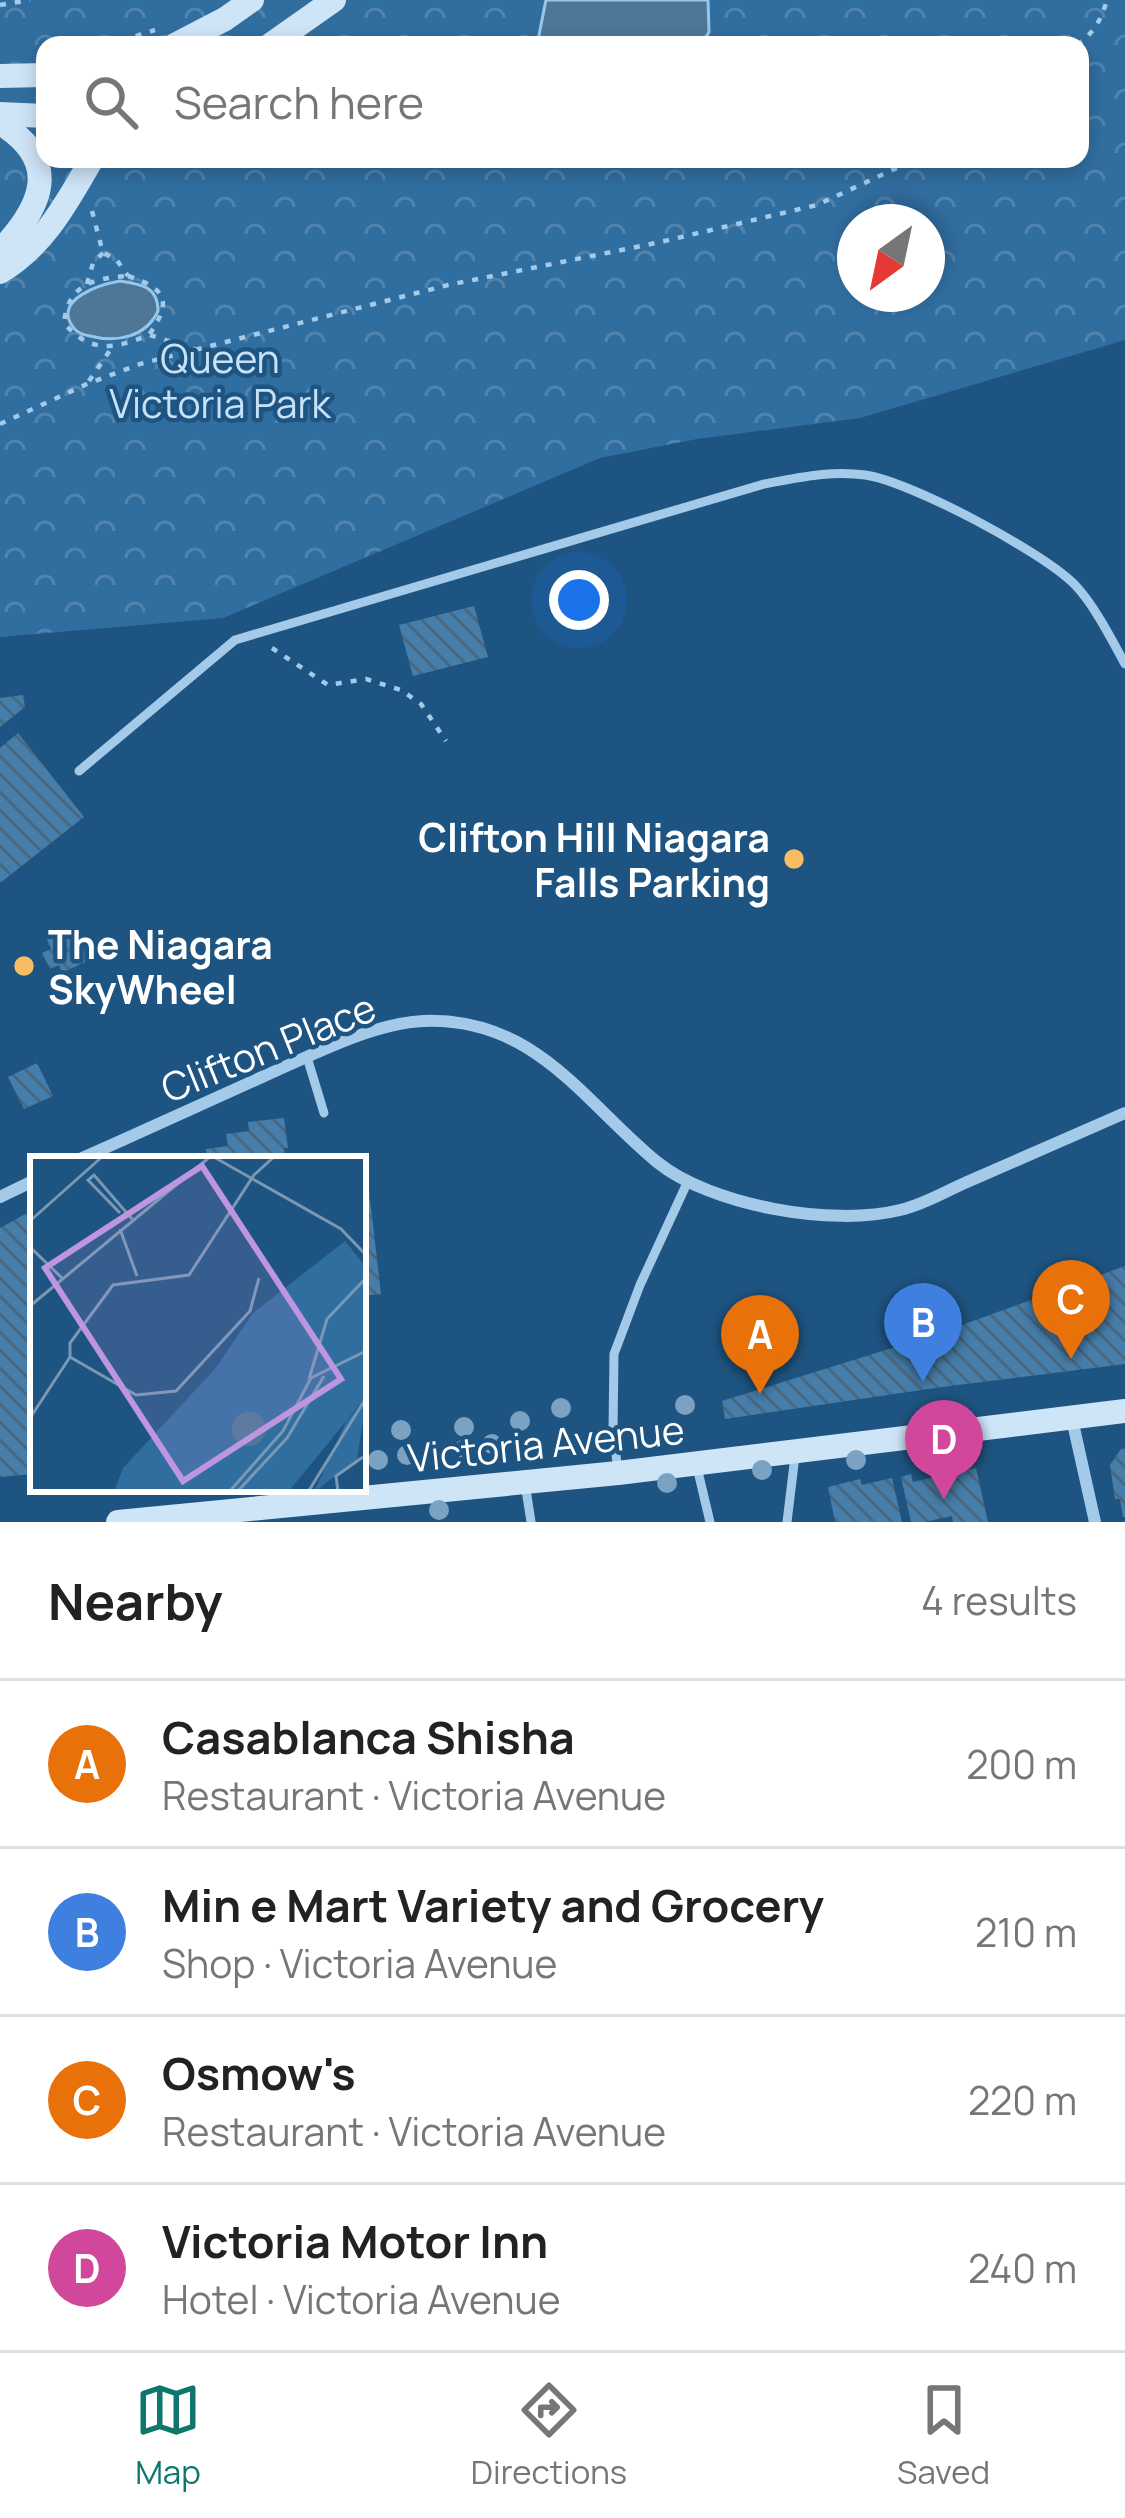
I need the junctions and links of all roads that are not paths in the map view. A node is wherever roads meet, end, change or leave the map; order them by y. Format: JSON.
{"nodes":[{"id":1,"x":252,"y":0,"type":"edge"},
{"id":2,"x":334,"y":0,"type":"edge"},
{"id":3,"x":192,"y":36,"type":"edge"},
{"id":4,"x":283,"y":36,"type":"edge"},
{"id":5,"x":36,"y":75,"type":"edge"},
{"id":6,"x":0,"y":76,"type":"edge"},
{"id":7,"x":36,"y":117,"type":"edge"},
{"id":8,"x":0,"y":119,"type":"edge"},
{"id":9,"x":36,"y":157,"type":"edge"},
{"id":10,"x":38,"y":168,"type":"edge"},
{"id":11,"x":87,"y":168,"type":"edge"},
{"id":12,"x":0,"y":250,"type":"edge"},
{"id":13,"x":0,"y":272,"type":"edge"},
{"id":14,"x":1125,"y":664,"type":"edge"},
{"id":15,"x":79,"y":771,"type":"dead end"},
{"id":16,"x":307,"y":1057,"type":"junction"},
{"id":17,"x":324,"y":1113,"type":"dead end"},
{"id":18,"x":1125,"y":1113,"type":"edge"},
{"id":19,"x":87,"y":1156,"type":"edge"},
{"id":20,"x":688,"y":1181,"type":"junction"},
{"id":21,"x":30,"y":1182,"type":"edge"},
{"id":22,"x":0,"y":1197,"type":"edge"},
{"id":23,"x":1125,"y":1411,"type":"edge"},
{"id":24,"x":1072,"y":1418,"type":"junction"},
{"id":25,"x":796,"y":1451,"type":"junction"},
{"id":26,"x":696,"y":1463,"type":"junction"},
{"id":27,"x":618,"y":1473,"type":"junction"},
{"id":28,"x":525,"y":1483,"type":"junction"},
{"id":29,"x":118,"y":1522,"type":"edge"},
{"id":30,"x":531,"y":1522,"type":"edge"},
{"id":31,"x":710,"y":1522,"type":"edge"},
{"id":32,"x":787,"y":1522,"type":"edge"},
{"id":33,"x":1095,"y":1522,"type":"edge"}],
"edges":[{"from":1,"to":3,"type":"main road"},
{"from":2,"to":4,"type":"main road"},
{"from":5,"to":6,"type":"main road"},
{"from":7,"to":8,"type":"main road"},
{"from":8,"to":9,"type":"main road"},
{"from":10,"to":12,"type":"main road"},
{"from":11,"to":13,"type":"main road"},
{"from":14,"to":15,"type":"lane"},
{"from":16,"to":17,"type":"lane"},
{"from":16,"to":19,"type":"street","name":"Clifton Place"},
{"from":16,"to":20,"type":"street","name":"Clifton Place"},
{"from":18,"to":20,"type":"street","name":"Clifton Place"},
{"from":20,"to":27,"type":"lane"},
{"from":21,"to":22,"type":"street"},
{"from":23,"to":24,"type":"main road","name":"Victoria Avenue"},
{"from":24,"to":25,"type":"main road","name":"Victoria Avenue"},
{"from":24,"to":33,"type":"street"},
{"from":25,"to":26,"type":"main road","name":"Victoria Avenue"},
{"from":25,"to":32,"type":"lane"},
{"from":26,"to":27,"type":"main road","name":"Victoria Avenue"},
{"from":26,"to":31,"type":"lane"},
{"from":27,"to":28,"type":"main road","name":"Victoria Avenue"},
{"from":28,"to":29,"type":"main road","name":"Victoria Avenue"},
{"from":28,"to":30,"type":"lane"}]}
